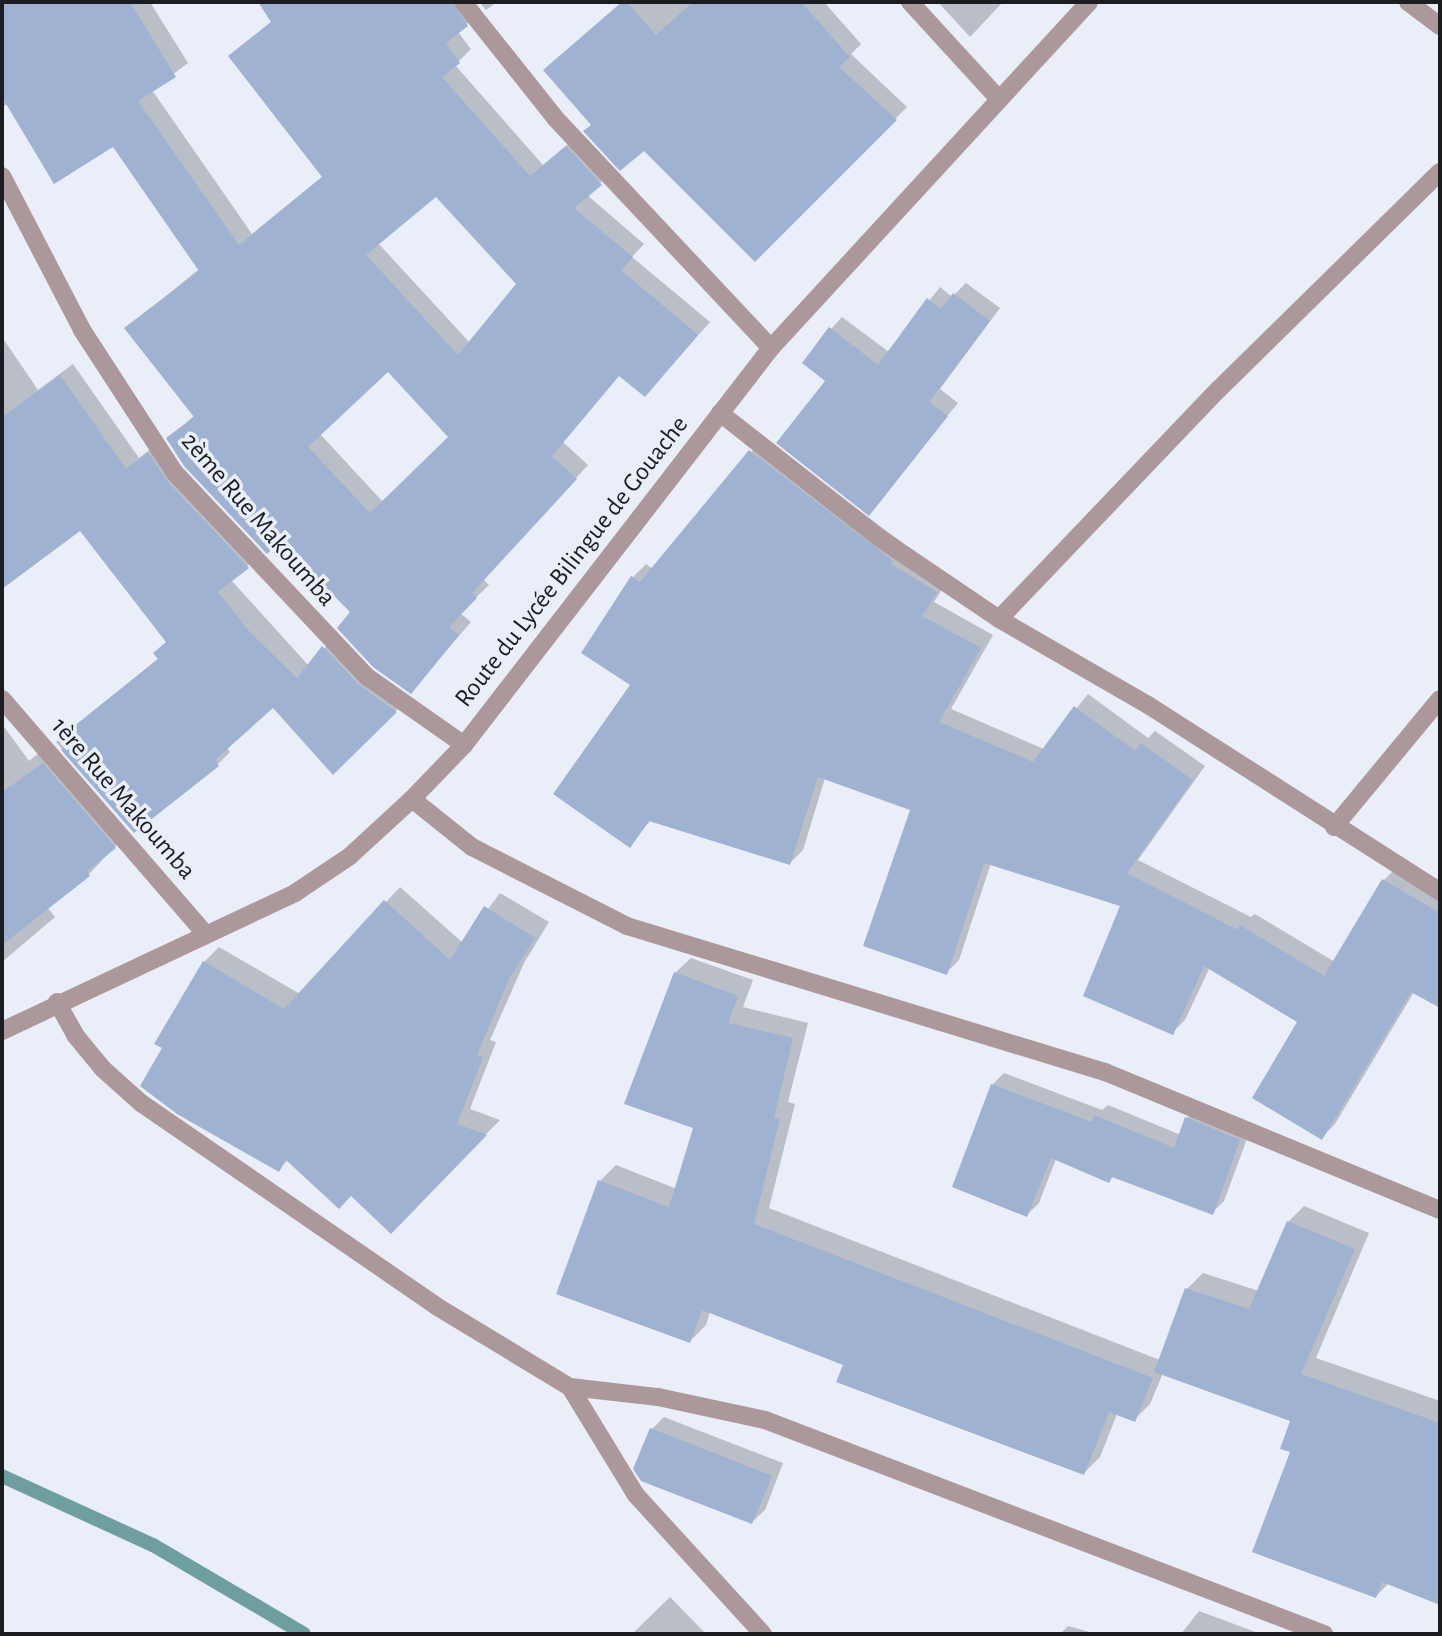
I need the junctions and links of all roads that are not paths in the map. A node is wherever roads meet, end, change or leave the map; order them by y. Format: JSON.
{"nodes":[{"id":1,"x":463,"y":2,"type":"edge"},
{"id":2,"x":910,"y":2,"type":"edge"},
{"id":3,"x":1088,"y":2,"type":"edge"},
{"id":4,"x":1408,"y":2,"type":"edge"},
{"id":5,"x":1440,"y":26,"type":"edge"},
{"id":6,"x":998,"y":98,"type":"junction"},
{"id":7,"x":1440,"y":172,"type":"edge"},
{"id":8,"x":2,"y":176,"type":"edge"},
{"id":9,"x":771,"y":348,"type":"junction"},
{"id":10,"x":720,"y":413,"type":"junction"},
{"id":11,"x":999,"y":620,"type":"junction"},
{"id":12,"x":2,"y":699,"type":"edge"},
{"id":13,"x":1440,"y":699,"type":"edge"},
{"id":14,"x":464,"y":745,"type":"junction"},
{"id":15,"x":412,"y":799,"type":"junction"},
{"id":16,"x":1334,"y":827,"type":"junction"},
{"id":17,"x":1440,"y":891,"type":"edge"},
{"id":18,"x":205,"y":933,"type":"junction"},
{"id":19,"x":57,"y":1002,"type":"junction"},
{"id":20,"x":2,"y":1031,"type":"edge"},
{"id":21,"x":1440,"y":1210,"type":"edge"},
{"id":22,"x":570,"y":1387,"type":"junction"},
{"id":23,"x":763,"y":1634,"type":"edge"},
{"id":24,"x":1324,"y":1634,"type":"edge"}],
"edges":[{"from":1,"to":9,"type":"street"},
{"from":2,"to":6,"type":"street"},
{"from":3,"to":6,"type":"street","name":"Route du Lycée Bilingue de Gouache"},
{"from":4,"to":5,"type":"street"},
{"from":6,"to":9,"type":"street","name":"Route du Lycée Bilingue de Gouache"},
{"from":7,"to":11,"type":"street"},
{"from":8,"to":14,"type":"street","name":"2ème Rue Makoumba"},
{"from":9,"to":10,"type":"street","name":"Route du Lycée Bilingue de Gouache"},
{"from":10,"to":11,"type":"street"},
{"from":10,"to":14,"type":"street","name":"Route du Lycée Bilingue de Gouache"},
{"from":11,"to":16,"type":"street"},
{"from":12,"to":18,"type":"street","name":"1ère Rue Makoumba"},
{"from":13,"to":16,"type":"street"},
{"from":14,"to":15,"type":"street","name":"Route du Lycée Bilingue de Gouache"},
{"from":15,"to":18,"type":"street","name":"Route du Lycée Bilingue de Gouache"},
{"from":15,"to":21,"type":"street"},
{"from":16,"to":17,"type":"street"},
{"from":18,"to":19,"type":"street","name":"Route du Lycée Bilingue de Gouache"},
{"from":19,"to":20,"type":"street","name":"Route du Lycée Bilingue de Gouache"},
{"from":19,"to":22,"type":"street"},
{"from":22,"to":23,"type":"street"},
{"from":22,"to":24,"type":"street"}]}
